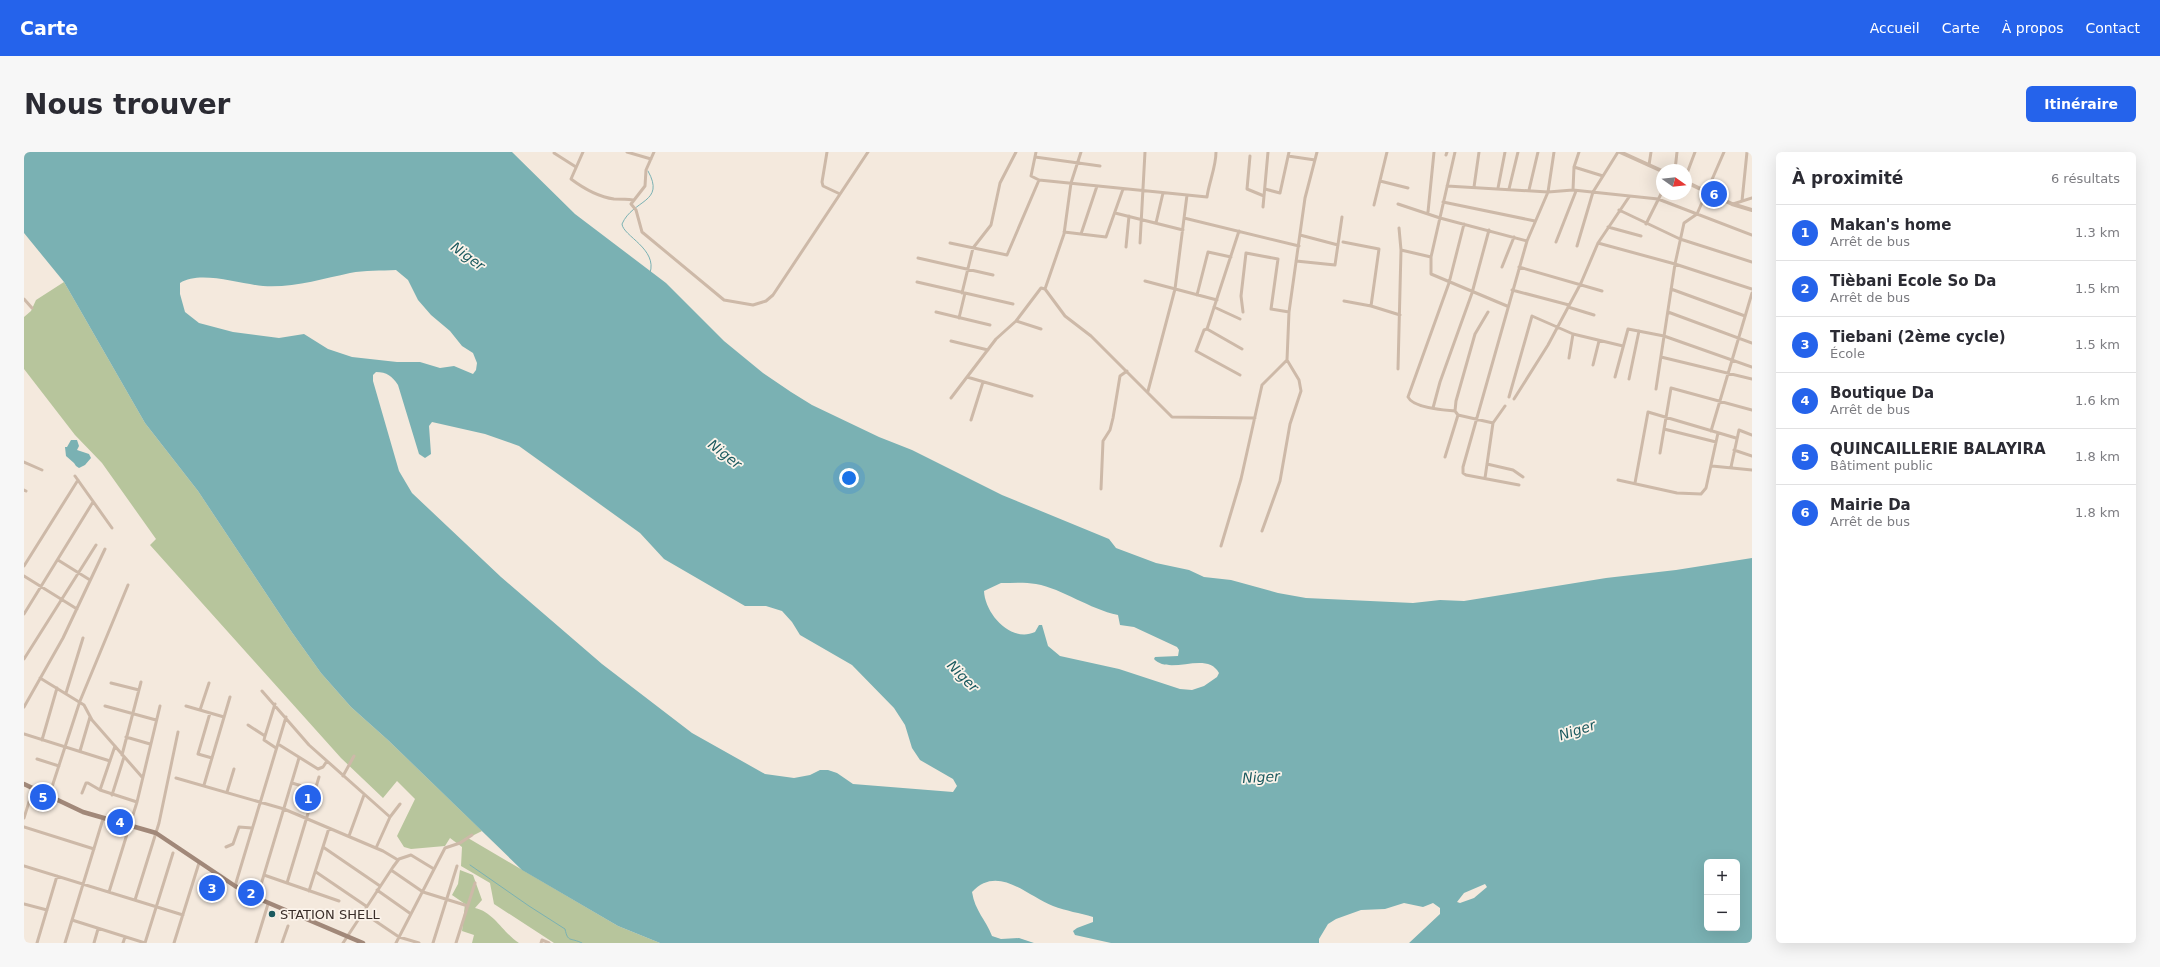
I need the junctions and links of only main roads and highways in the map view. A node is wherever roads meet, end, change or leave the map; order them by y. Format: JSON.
{"nodes":[{"id":1,"x":24,"y":784,"type":"edge"},
{"id":2,"x":363,"y":943,"type":"edge"}],
"edges":[{"from":1,"to":2,"type":"main road"}]}
